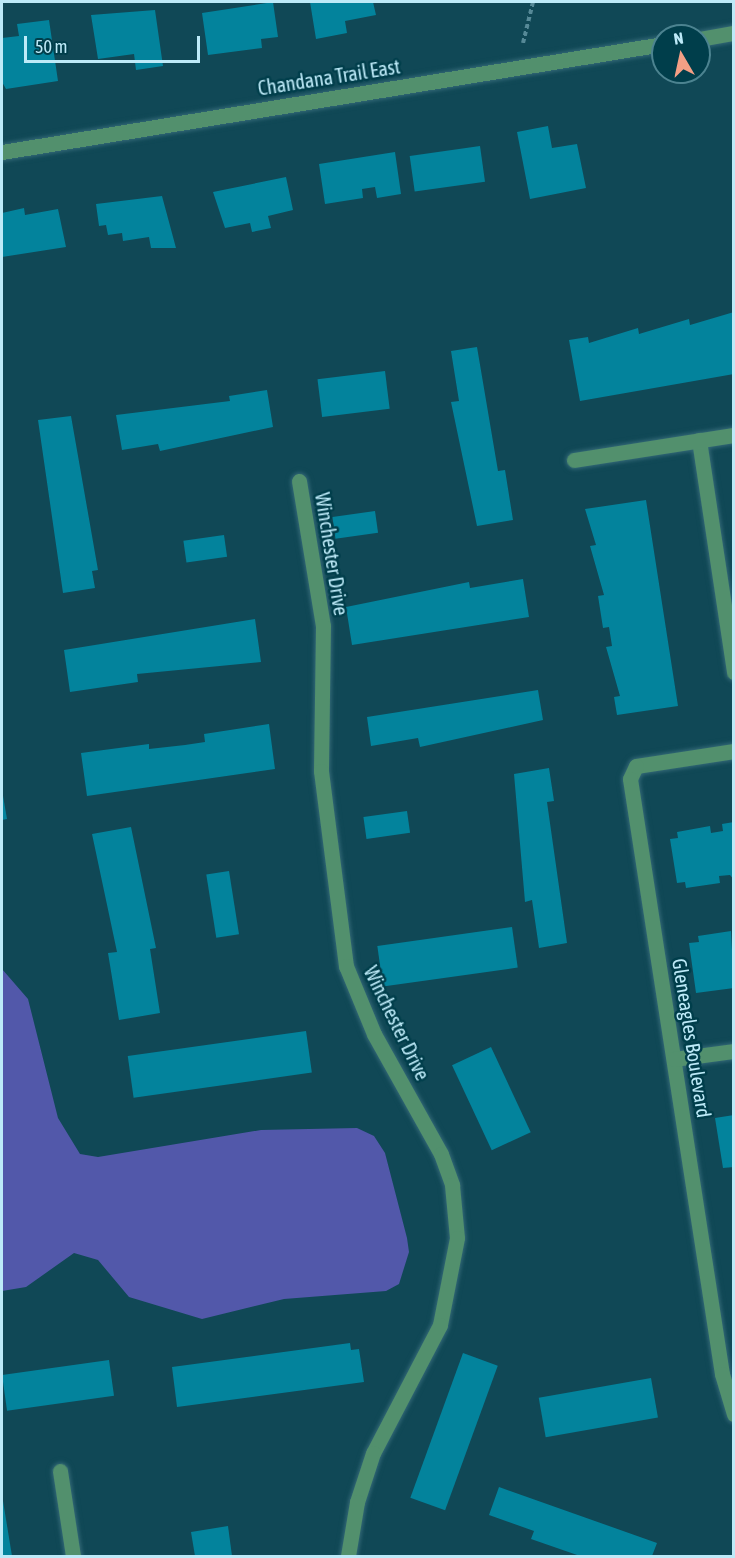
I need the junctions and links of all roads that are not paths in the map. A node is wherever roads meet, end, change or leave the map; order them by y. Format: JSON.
{"nodes":[{"id":1,"x":734,"y":33,"type":"edge"},
{"id":2,"x":711,"y":37,"type":"edge"},
{"id":3,"x":651,"y":46,"type":"edge"},
{"id":4,"x":2,"y":152,"type":"edge"},
{"id":5,"x":734,"y":435,"type":"edge"},
{"id":6,"x":699,"y":440,"type":"junction"},
{"id":7,"x":574,"y":460,"type":"dead end"},
{"id":8,"x":299,"y":481,"type":"dead end"},
{"id":9,"x":734,"y":672,"type":"edge"},
{"id":10,"x":734,"y":751,"type":"edge"},
{"id":11,"x":734,"y":1051,"type":"edge"},
{"id":12,"x":674,"y":1059,"type":"junction"},
{"id":13,"x":734,"y":1414,"type":"edge"},
{"id":14,"x":60,"y":1470,"type":"dead end"},
{"id":15,"x":73,"y":1557,"type":"edge"},
{"id":16,"x":348,"y":1557,"type":"edge"}],
"edges":[{"from":1,"to":2,"type":"street"},
{"from":3,"to":4,"type":"street","name":"Chandana Trail East"},
{"from":5,"to":6,"type":"street"},
{"from":6,"to":7,"type":"street"},
{"from":6,"to":9,"type":"street"},
{"from":8,"to":16,"type":"street","name":"Winchester Drive"},
{"from":10,"to":12,"type":"street","name":"Gleneagles Boulevard"},
{"from":11,"to":12,"type":"street"},
{"from":12,"to":13,"type":"street","name":"Gleneagles Boulevard"},
{"from":14,"to":15,"type":"street"}]}
